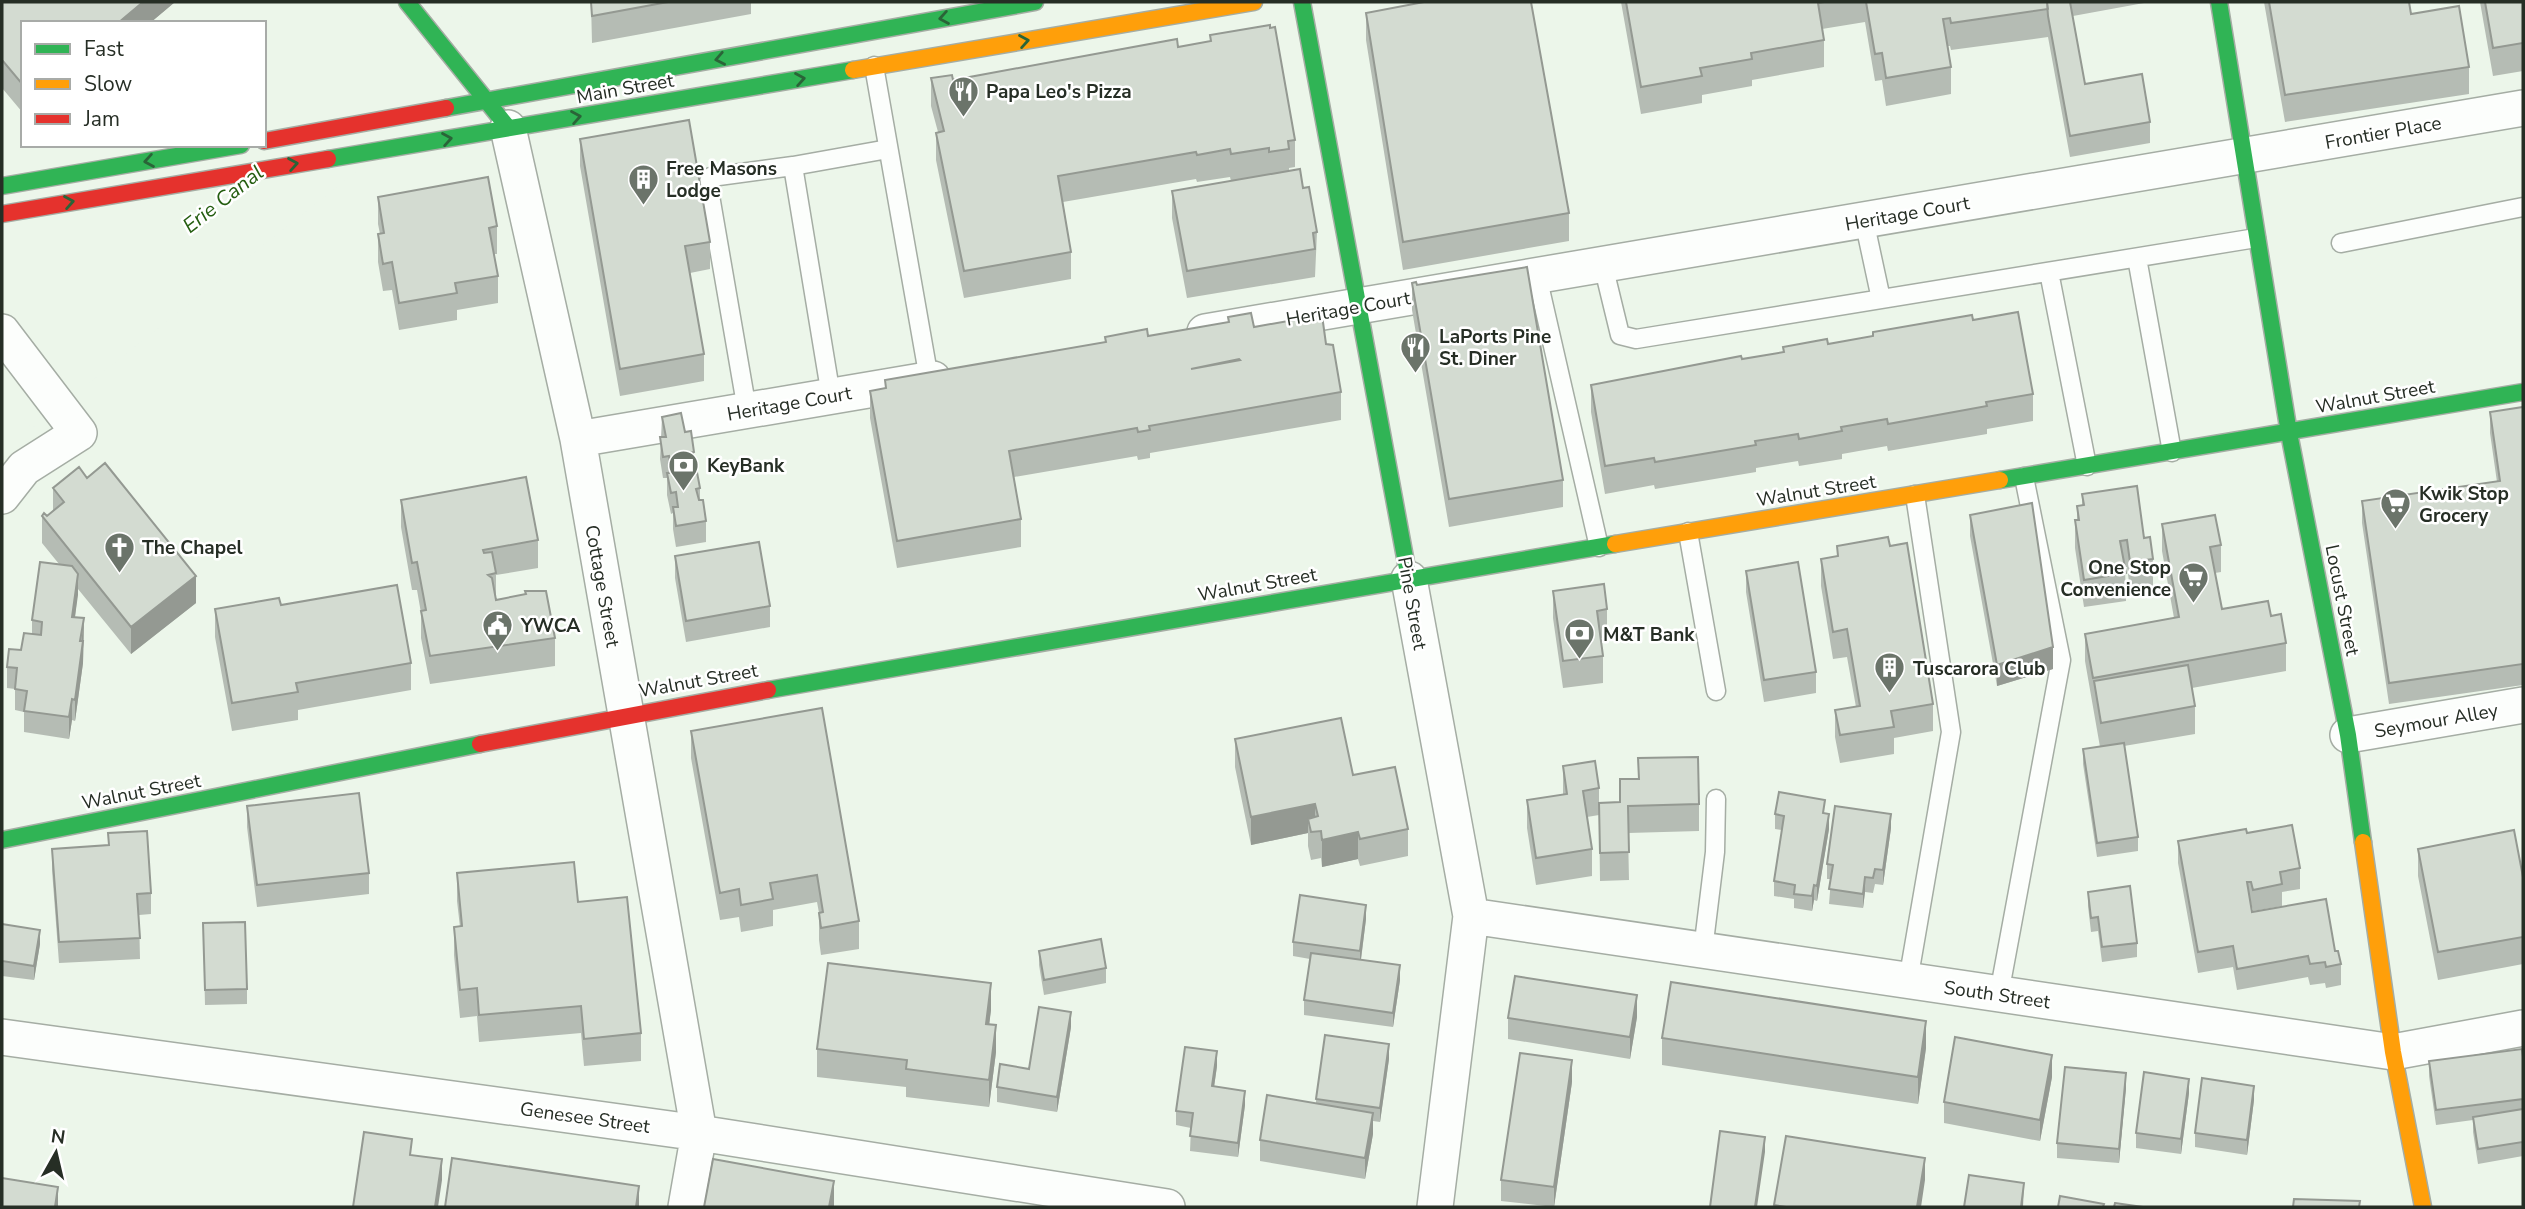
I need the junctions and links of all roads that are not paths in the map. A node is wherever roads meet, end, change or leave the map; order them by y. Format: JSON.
{"nodes":[{"id":1,"x":407,"y":2,"type":"edge"},
{"id":2,"x":1035,"y":2,"type":"edge"},
{"id":3,"x":1254,"y":2,"type":"edge"},
{"id":4,"x":1302,"y":2,"type":"edge"},
{"id":5,"x":2219,"y":2,"type":"edge"},
{"id":6,"x":874,"y":66,"type":"junction"},
{"id":7,"x":2523,"y":108,"type":"edge"},
{"id":8,"x":498,"y":115,"type":"junction"},
{"id":9,"x":266,"y":141,"type":"edge"},
{"id":10,"x":230,"y":147,"type":"edge"},
{"id":11,"x":888,"y":149,"type":"junction"},
{"id":12,"x":2242,"y":156,"type":"junction"},
{"id":13,"x":793,"y":166,"type":"junction"},
{"id":14,"x":2,"y":186,"type":"edge"},
{"id":15,"x":2523,"y":206,"type":"edge"},
{"id":16,"x":2,"y":214,"type":"edge"},
{"id":17,"x":1864,"y":220,"type":"junction"},
{"id":18,"x":2256,"y":239,"type":"junction"},
{"id":19,"x":2341,"y":243,"type":"dead end"},
{"id":20,"x":2137,"y":258,"type":"junction"},
{"id":21,"x":1603,"y":265,"type":"junction"},
{"id":22,"x":2049,"y":272,"type":"junction"},
{"id":23,"x":1537,"y":276,"type":"junction"},
{"id":24,"x":1881,"y":299,"type":"junction"},
{"id":25,"x":1360,"y":306,"type":"junction"},
{"id":26,"x":2,"y":332,"type":"edge"},
{"id":27,"x":1173,"y":338,"type":"edge"},
{"id":28,"x":969,"y":372,"type":"edge"},
{"id":29,"x":929,"y":379,"type":"junction"},
{"id":30,"x":2523,"y":392,"type":"edge"},
{"id":31,"x":831,"y":396,"type":"junction"},
{"id":32,"x":747,"y":410,"type":"junction"},
{"id":33,"x":2289,"y":433,"type":"junction"},
{"id":34,"x":578,"y":439,"type":"junction"},
{"id":35,"x":2172,"y":452,"type":"junction"},
{"id":36,"x":2087,"y":466,"type":"junction"},
{"id":37,"x":2024,"y":477,"type":"junction"},
{"id":38,"x":1915,"y":495,"type":"junction"},
{"id":39,"x":2,"y":496,"type":"edge"},
{"id":40,"x":1688,"y":532,"type":"junction"},
{"id":41,"x":1599,"y":547,"type":"junction"},
{"id":42,"x":1409,"y":579,"type":"junction"},
{"id":43,"x":1716,"y":691,"type":"dead end"},
{"id":44,"x":2523,"y":705,"type":"edge"},
{"id":45,"x":625,"y":715,"type":"junction"},
{"id":46,"x":2348,"y":735,"type":"junction"},
{"id":47,"x":1716,"y":799,"type":"dead end"},
{"id":48,"x":2,"y":840,"type":"edge"},
{"id":49,"x":1471,"y":916,"type":"junction"},
{"id":50,"x":1703,"y":950,"type":"junction"},
{"id":51,"x":1908,"y":981,"type":"junction"},
{"id":52,"x":2000,"y":994,"type":"junction"},
{"id":53,"x":2523,"y":1028,"type":"edge"},
{"id":54,"x":2,"y":1037,"type":"edge"},
{"id":55,"x":2393,"y":1052,"type":"junction"},
{"id":56,"x":699,"y":1133,"type":"junction"},
{"id":57,"x":686,"y":1207,"type":"edge"},
{"id":58,"x":1167,"y":1207,"type":"edge"},
{"id":59,"x":1434,"y":1207,"type":"edge"},
{"id":60,"x":2423,"y":1207,"type":"edge"}],
"edges":[{"from":1,"to":8,"type":"main road","name":"Cottage Street"},
{"from":2,"to":8,"type":"main road","name":"Main Street","one_way":true},
{"from":6,"to":3,"type":"main road","name":"Main Street","one_way":true},
{"from":4,"to":25,"type":"main road","name":"Pine Street"},
{"from":5,"to":12,"type":"main road","name":"Locust Street"},
{"from":8,"to":6,"type":"main road","name":"Main Street","one_way":true},
{"from":6,"to":11,"type":"lane"},
{"from":7,"to":12,"type":"street","name":"Frontier Place"},
{"from":8,"to":9,"type":"main road","name":"Main Street"},
{"from":16,"to":8,"type":"main road","name":"Main Street","one_way":true},
{"from":8,"to":34,"type":"street","name":"Cottage Street"},
{"from":10,"to":14,"type":"main road","one_way":true},
{"from":11,"to":13,"type":"lane"},
{"from":11,"to":29,"type":"lane"},
{"from":12,"to":17,"type":"street","name":"Heritage Court"},
{"from":12,"to":18,"type":"main road","name":"Locust Street"},
{"from":13,"to":31,"type":"lane"},
{"from":13,"to":32,"type":"lane"},
{"from":15,"to":19,"type":"lane"},
{"from":17,"to":21,"type":"street","name":"Heritage Court"},
{"from":17,"to":24,"type":"lane"},
{"from":18,"to":20,"type":"lane"},
{"from":18,"to":33,"type":"main road","name":"Locust Street"},
{"from":20,"to":22,"type":"lane"},
{"from":20,"to":35,"type":"lane"},
{"from":21,"to":23,"type":"street","name":"Heritage Court"},
{"from":21,"to":24,"type":"lane"},
{"from":22,"to":24,"type":"lane"},
{"from":22,"to":36,"type":"lane"},
{"from":23,"to":25,"type":"street","name":"Heritage Court"},
{"from":23,"to":41,"type":"lane"},
{"from":25,"to":27,"type":"street","name":"Heritage Court"},
{"from":25,"to":42,"type":"main road","name":"Pine Street"},
{"from":26,"to":39,"type":"street"},
{"from":28,"to":29,"type":"street","name":"Heritage Court"},
{"from":29,"to":31,"type":"street","name":"Heritage Court"},
{"from":30,"to":33,"type":"main road","name":"Walnut Street"},
{"from":31,"to":32,"type":"street","name":"Heritage Court"},
{"from":32,"to":34,"type":"street","name":"Heritage Court"},
{"from":33,"to":35,"type":"main road","name":"Walnut Street"},
{"from":33,"to":46,"type":"main road","name":"Locust Street"},
{"from":34,"to":45,"type":"street","name":"Cottage Street"},
{"from":35,"to":36,"type":"main road","name":"Walnut Street"},
{"from":36,"to":37,"type":"main road","name":"Walnut Street"},
{"from":37,"to":38,"type":"main road","name":"Walnut Street"},
{"from":37,"to":52,"type":"lane"},
{"from":38,"to":40,"type":"main road","name":"Walnut Street"},
{"from":38,"to":51,"type":"lane"},
{"from":40,"to":41,"type":"main road","name":"Walnut Street"},
{"from":40,"to":43,"type":"lane"},
{"from":41,"to":42,"type":"main road","name":"Walnut Street"},
{"from":42,"to":45,"type":"main road","name":"Walnut Street"},
{"from":42,"to":49,"type":"street","name":"Pine Street"},
{"from":44,"to":46,"type":"street","name":"Seymour Alley"},
{"from":45,"to":48,"type":"main road","name":"Walnut Street"},
{"from":45,"to":56,"type":"street","name":"Cottage Street"},
{"from":46,"to":55,"type":"main road","name":"Locust Street"},
{"from":47,"to":50,"type":"lane"},
{"from":49,"to":50,"type":"street","name":"South Street"},
{"from":49,"to":59,"type":"street","name":"Pine Street"},
{"from":50,"to":51,"type":"street","name":"South Street"},
{"from":51,"to":52,"type":"street","name":"South Street"},
{"from":52,"to":55,"type":"street","name":"South Street"},
{"from":53,"to":55,"type":"street","name":"South Street"},
{"from":54,"to":56,"type":"street","name":"Genesee Street"},
{"from":55,"to":60,"type":"main road","name":"Locust Street"},
{"from":56,"to":57,"type":"street","name":"Cottage Street"},
{"from":56,"to":58,"type":"street","name":"Genesee Street"}]}
